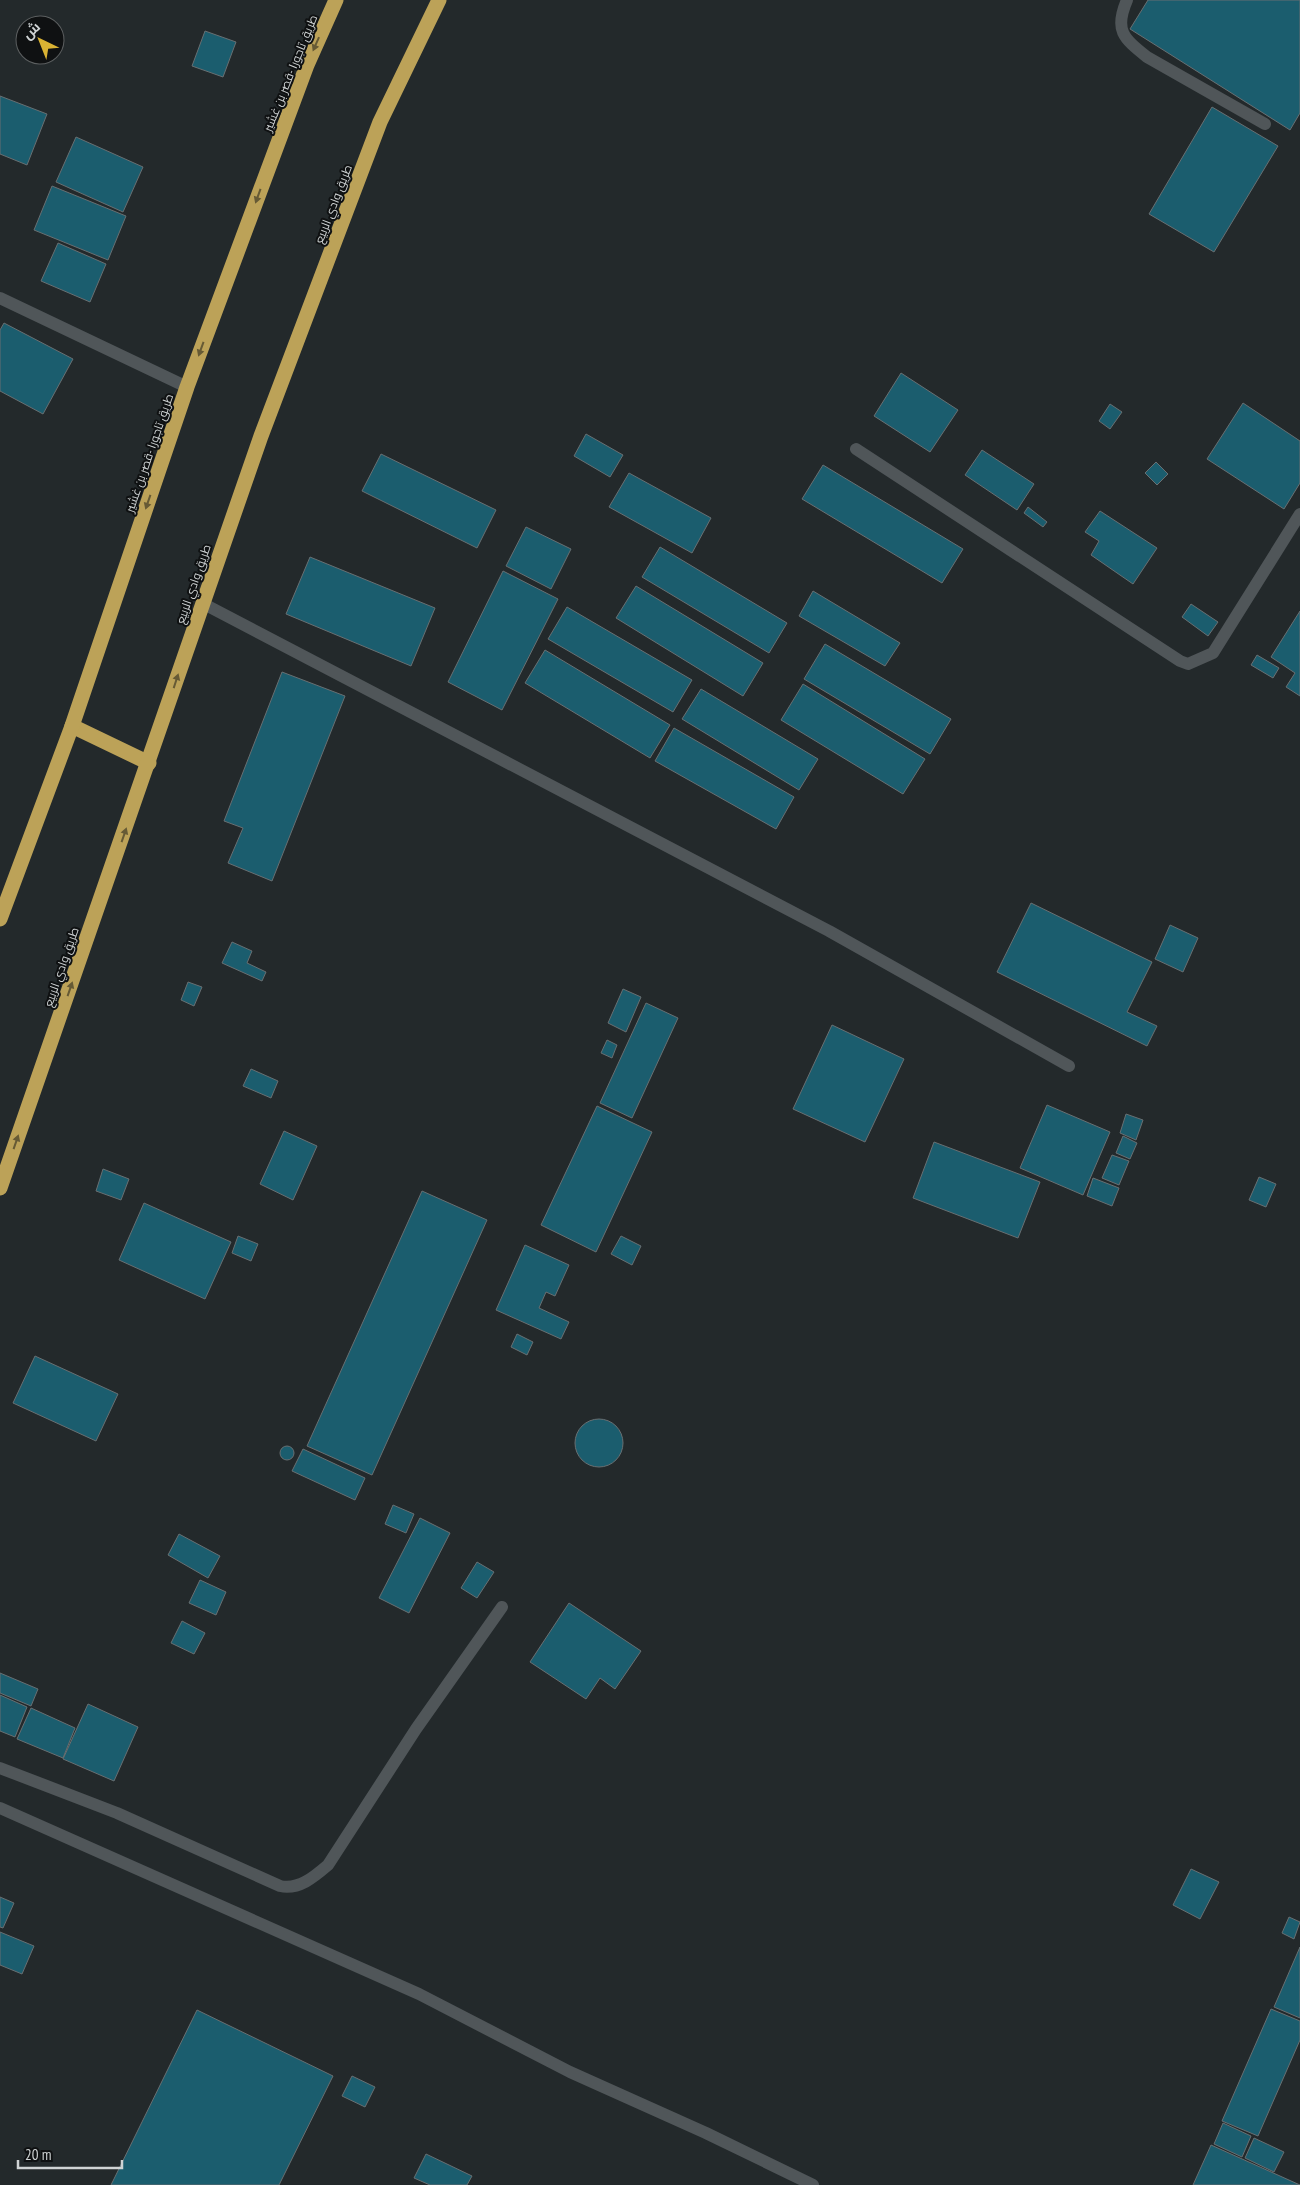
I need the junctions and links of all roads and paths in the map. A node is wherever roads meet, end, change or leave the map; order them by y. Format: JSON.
{"nodes":[{"id":1,"x":336,"y":0,"type":"edge"},
{"id":2,"x":439,"y":0,"type":"edge"},
{"id":3,"x":1127,"y":0,"type":"edge"},
{"id":4,"x":1266,"y":124,"type":"dead end"},
{"id":5,"x":0,"y":298,"type":"edge"},
{"id":6,"x":187,"y":387,"type":"junction"},
{"id":7,"x":856,"y":449,"type":"dead end"},
{"id":8,"x":1300,"y":514,"type":"edge"},
{"id":9,"x":202,"y":603,"type":"junction"},
{"id":10,"x":72,"y":726,"type":"junction"},
{"id":11,"x":149,"y":763,"type":"junction"},
{"id":12,"x":0,"y":919,"type":"edge"},
{"id":13,"x":1069,"y":1066,"type":"dead end"},
{"id":14,"x":0,"y":1188,"type":"edge"},
{"id":15,"x":502,"y":1607,"type":"dead end"},
{"id":16,"x":0,"y":1768,"type":"edge"},
{"id":17,"x":0,"y":1808,"type":"edge"},
{"id":18,"x":813,"y":2185,"type":"edge"}],
"edges":[{"from":1,"to":6,"type":"highway","name":"طريق تاجورا -قصر بن غشير","one_way":true},
{"from":2,"to":9,"type":"highway","name":"طريق وادي الربيع"},
{"from":3,"to":4,"type":"street"},
{"from":5,"to":6,"type":"street"},
{"from":6,"to":10,"type":"highway","name":"طريق تاجورا -قصر بن غشير","one_way":true},
{"from":7,"to":8,"type":"street"},
{"from":11,"to":9,"type":"highway","name":"طريق وادي الربيع","one_way":true},
{"from":9,"to":13,"type":"street"},
{"from":10,"to":11,"type":"highway"},
{"from":10,"to":12,"type":"highway","name":"طريق تاجورا -قصر بن غشير"},
{"from":14,"to":11,"type":"highway","name":"طريق وادي الربيع","one_way":true},
{"from":15,"to":16,"type":"street"},
{"from":17,"to":18,"type":"street"}]}
